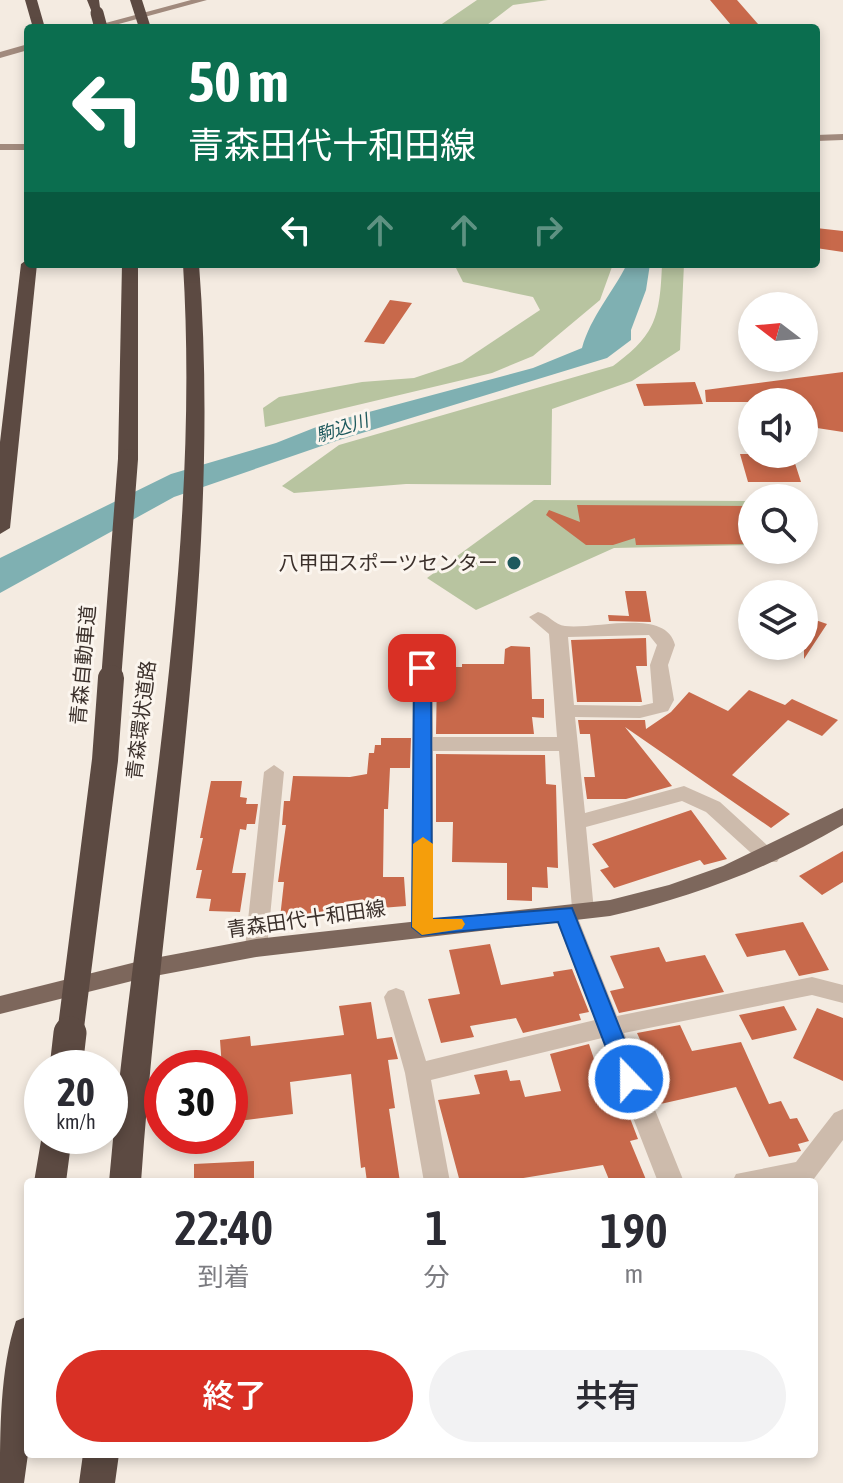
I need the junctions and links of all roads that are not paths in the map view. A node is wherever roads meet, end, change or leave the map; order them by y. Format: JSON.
{"nodes":[{"id":1,"x":31,"y":0,"type":"edge"},
{"id":2,"x":93,"y":0,"type":"edge"},
{"id":3,"x":136,"y":0,"type":"edge"},
{"id":4,"x":202,"y":0,"type":"edge"},
{"id":5,"x":141,"y":13,"type":"junction"},
{"id":6,"x":38,"y":24,"type":"edge"},
{"id":7,"x":100,"y":24,"type":"edge"},
{"id":8,"x":105,"y":24,"type":"edge"},
{"id":9,"x":144,"y":24,"type":"edge"},
{"id":10,"x":24,"y":48,"type":"edge"},
{"id":11,"x":0,"y":55,"type":"edge"},
{"id":12,"x":843,"y":137,"type":"edge"},
{"id":13,"x":820,"y":138,"type":"edge"},
{"id":14,"x":0,"y":147,"type":"edge"},
{"id":15,"x":24,"y":147,"type":"edge"},
{"id":16,"x":29,"y":268,"type":"edge"},
{"id":17,"x":130,"y":268,"type":"edge"},
{"id":18,"x":191,"y":268,"type":"edge"},
{"id":19,"x":0,"y":528,"type":"edge"},
{"id":20,"x":538,"y":617,"type":"dead end"},
{"id":21,"x":558,"y":632,"type":"junction"},
{"id":22,"x":424,"y":655,"type":"dead end"},
{"id":23,"x":563,"y":711,"type":"junction"},
{"id":24,"x":424,"y":744,"type":"junction"},
{"id":25,"x":565,"y":744,"type":"junction"},
{"id":26,"x":274,"y":772,"type":"dead end"},
{"id":27,"x":843,"y":815,"type":"edge"},
{"id":28,"x":573,"y":823,"type":"junction"},
{"id":29,"x":769,"y":857,"type":"junction"},
{"id":30,"x":574,"y":912,"type":"junction"},
{"id":31,"x":422,"y":927,"type":"junction"},
{"id":32,"x":256,"y":948,"type":"junction"},
{"id":33,"x":144,"y":969,"type":"junction"},
{"id":34,"x":843,"y":994,"type":"edge"},
{"id":35,"x":396,"y":997,"type":"dead end"},
{"id":36,"x":0,"y":1005,"type":"edge"},
{"id":37,"x":607,"y":1027,"type":"junction"},
{"id":38,"x":68,"y":1050,"type":"edge"},
{"id":39,"x":417,"y":1073,"type":"junction"},
{"id":40,"x":843,"y":1120,"type":"edge"},
{"id":41,"x":125,"y":1178,"type":"edge"},
{"id":42,"x":436,"y":1178,"type":"edge"},
{"id":43,"x":669,"y":1178,"type":"edge"},
{"id":44,"x":769,"y":1178,"type":"edge"},
{"id":45,"x":24,"y":1359,"type":"edge"},
{"id":46,"x":100,"y":1458,"type":"edge"},
{"id":47,"x":6,"y":1483,"type":"edge"},
{"id":48,"x":97,"y":1483,"type":"edge"}],
"edges":[{"from":1,"to":6,"type":"highway"},
{"from":2,"to":7,"type":"highway","bridge":true},
{"from":3,"to":5,"type":"highway"},
{"from":4,"to":5,"type":"main road"},
{"from":5,"to":8,"type":"main road"},
{"from":5,"to":9,"type":"highway"},
{"from":10,"to":11,"type":"main road"},
{"from":12,"to":13,"type":"main road"},
{"from":14,"to":15,"type":"main road"},
{"from":16,"to":19,"type":"highway"},
{"from":17,"to":38,"type":"highway","name":"青森自動車道","bridge":true},
{"from":18,"to":33,"type":"highway","name":"青森環状道路"},
{"from":20,"to":21,"type":"street"},
{"from":21,"to":23,"type":"street"},
{"from":21,"to":23,"type":"street"},
{"from":22,"to":24,"type":"street"},
{"from":23,"to":25,"type":"street"},
{"from":24,"to":25,"type":"street"},
{"from":24,"to":31,"type":"street"},
{"from":25,"to":28,"type":"street"},
{"from":26,"to":32,"type":"street"},
{"from":27,"to":29,"type":"main road","name":"青森田代十和田線"},
{"from":28,"to":29,"type":"street"},
{"from":28,"to":30,"type":"street"},
{"from":29,"to":30,"type":"main road","name":"青森田代十和田線"},
{"from":30,"to":31,"type":"main road","name":"青森田代十和田線"},
{"from":30,"to":37,"type":"street"},
{"from":31,"to":32,"type":"main road","name":"青森田代十和田線"},
{"from":32,"to":33,"type":"main road","name":"青森田代十和田線"},
{"from":33,"to":36,"type":"main road","name":"青森田代十和田線"},
{"from":33,"to":41,"type":"highway","name":"青森環状道路"},
{"from":34,"to":37,"type":"street"},
{"from":35,"to":39,"type":"street"},
{"from":37,"to":39,"type":"street"},
{"from":37,"to":43,"type":"street"},
{"from":39,"to":42,"type":"street"},
{"from":40,"to":44,"type":"street"},
{"from":45,"to":47,"type":"highway"},
{"from":46,"to":48,"type":"highway"}]}
